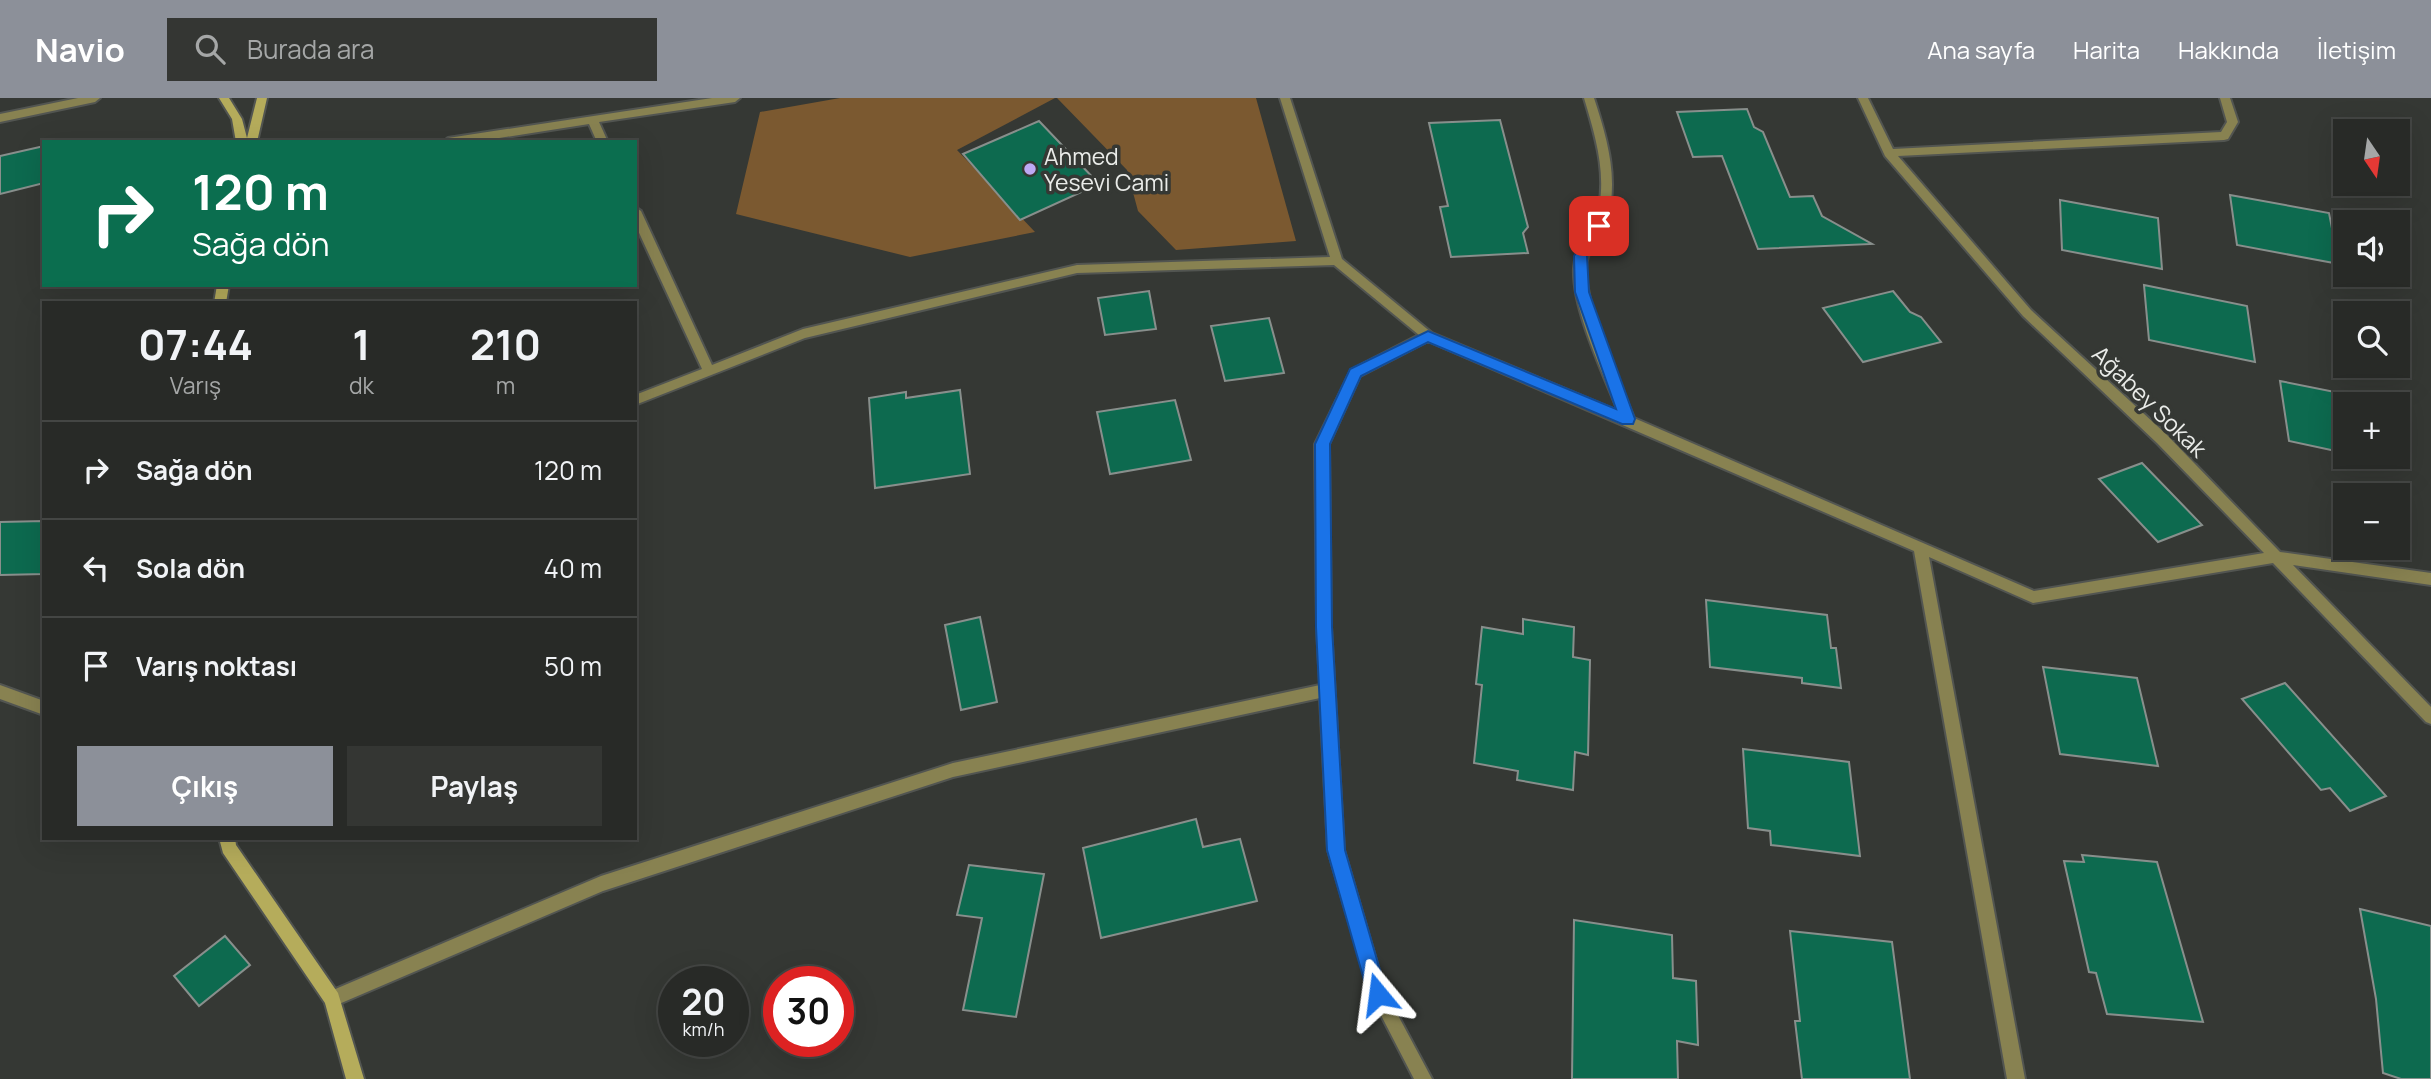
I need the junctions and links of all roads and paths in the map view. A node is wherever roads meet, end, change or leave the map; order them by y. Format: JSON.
{"nodes":[{"id":1,"x":50,"y":98,"type":"edge"},
{"id":2,"x":95,"y":98,"type":"edge"},
{"id":3,"x":224,"y":98,"type":"edge"},
{"id":4,"x":262,"y":98,"type":"edge"},
{"id":5,"x":748,"y":98,"type":"edge"},
{"id":6,"x":1285,"y":98,"type":"edge"},
{"id":7,"x":1589,"y":98,"type":"edge"},
{"id":8,"x":1863,"y":98,"type":"edge"},
{"id":9,"x":2225,"y":98,"type":"edge"},
{"id":10,"x":735,"y":99,"type":"edge"},
{"id":11,"x":0,"y":116,"type":"edge"},
{"id":12,"x":593,"y":121,"type":"junction"},
{"id":13,"x":242,"y":140,"type":"edge"},
{"id":14,"x":252,"y":140,"type":"edge"},
{"id":15,"x":462,"y":140,"type":"edge"},
{"id":16,"x":602,"y":140,"type":"edge"},
{"id":17,"x":1889,"y":153,"type":"junction"},
{"id":18,"x":637,"y":215,"type":"edge"},
{"id":19,"x":1337,"y":261,"type":"junction"},
{"id":20,"x":1428,"y":336,"type":"junction"},
{"id":21,"x":709,"y":371,"type":"junction"},
{"id":22,"x":637,"y":399,"type":"edge"},
{"id":23,"x":1628,"y":419,"type":"junction"},
{"id":24,"x":1920,"y":547,"type":"junction"},
{"id":25,"x":2276,"y":557,"type":"junction"},
{"id":26,"x":2431,"y":579,"type":"edge"},
{"id":27,"x":1328,"y":690,"type":"junction"},
{"id":28,"x":0,"y":692,"type":"edge"},
{"id":29,"x":42,"y":707,"type":"edge"},
{"id":30,"x":2431,"y":717,"type":"edge"},
{"id":31,"x":226,"y":841,"type":"edge"},
{"id":32,"x":332,"y":999,"type":"junction"},
{"id":33,"x":355,"y":1079,"type":"edge"},
{"id":34,"x":1423,"y":1079,"type":"edge"},
{"id":35,"x":2016,"y":1079,"type":"edge"}],
"edges":[{"from":1,"to":11,"type":"street"},
{"from":2,"to":11,"type":"street"},
{"from":3,"to":13,"type":"street"},
{"from":4,"to":14,"type":"street"},
{"from":5,"to":10,"type":"street"},
{"from":6,"to":19,"type":"street"},
{"from":7,"to":23,"type":"street"},
{"from":8,"to":17,"type":"street","name":"Ağabey Sokak"},
{"from":9,"to":17,"type":"street"},
{"from":10,"to":12,"type":"street"},
{"from":12,"to":15,"type":"street"},
{"from":12,"to":16,"type":"street"},
{"from":17,"to":25,"type":"street","name":"Ağabey Sokak"},
{"from":18,"to":21,"type":"street"},
{"from":19,"to":20,"type":"street"},
{"from":19,"to":21,"type":"street"},
{"from":20,"to":23,"type":"street"},
{"from":20,"to":27,"type":"street"},
{"from":21,"to":22,"type":"street"},
{"from":23,"to":24,"type":"street"},
{"from":24,"to":25,"type":"street"},
{"from":24,"to":35,"type":"street"},
{"from":25,"to":26,"type":"street"},
{"from":25,"to":30,"type":"street","name":"Ağabey Sokak"},
{"from":27,"to":32,"type":"street"},
{"from":27,"to":34,"type":"street"},
{"from":28,"to":29,"type":"street"},
{"from":31,"to":32,"type":"street"},
{"from":32,"to":33,"type":"street"}]}
